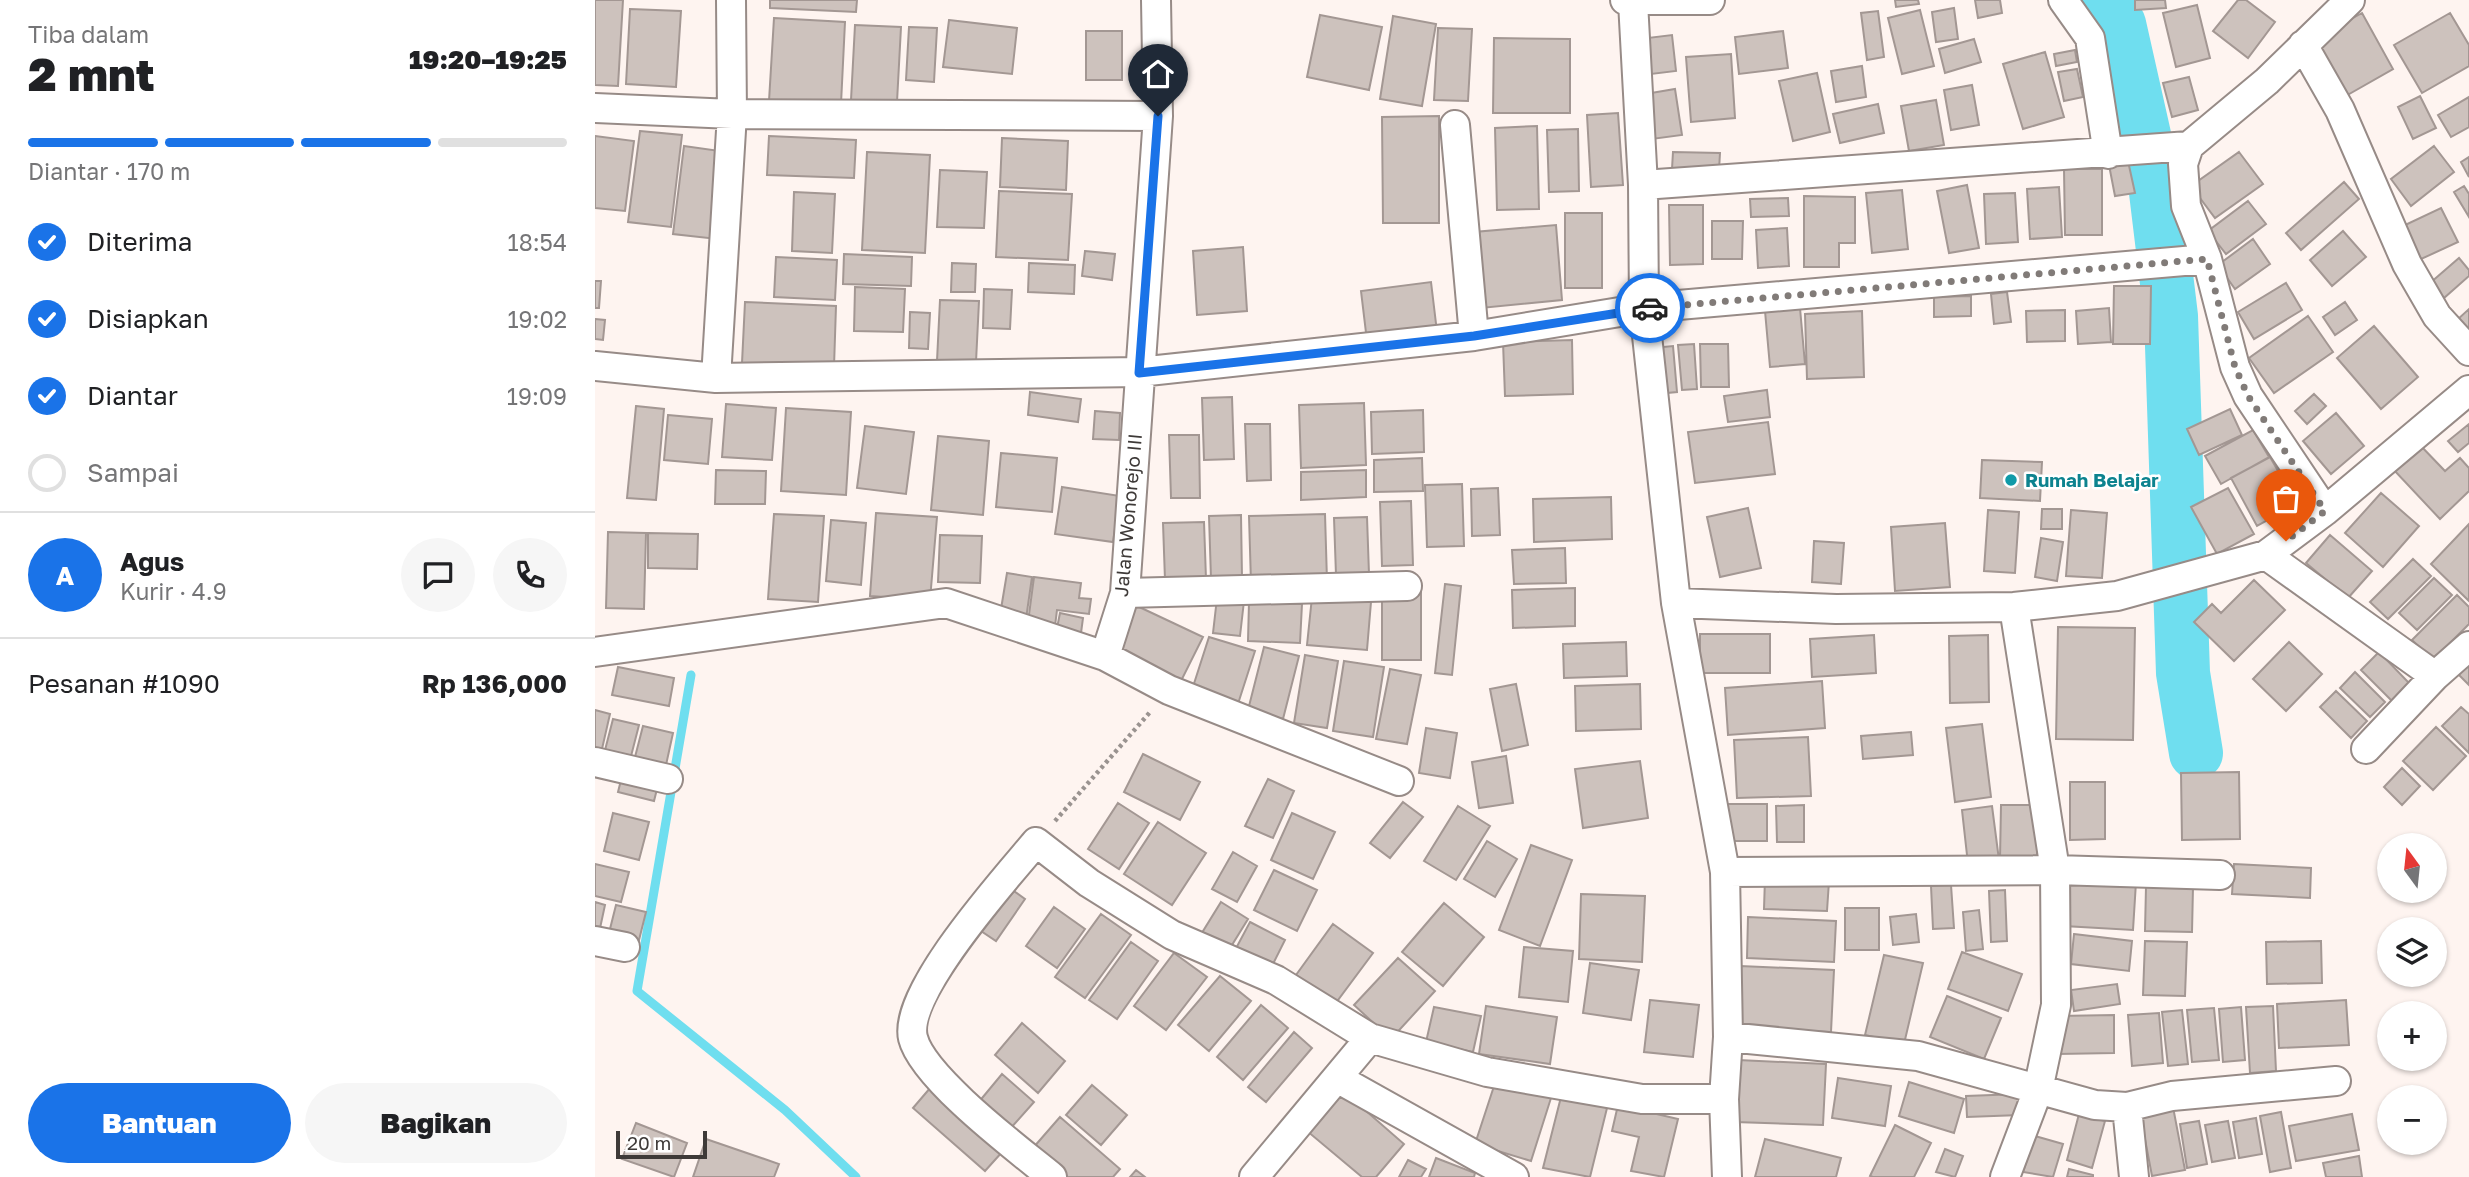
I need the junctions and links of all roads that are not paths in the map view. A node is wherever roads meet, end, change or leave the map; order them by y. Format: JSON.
{"nodes":[{"id":1,"x":731,"y":0,"type":"edge"},
{"id":2,"x":1156,"y":0,"type":"edge"},
{"id":3,"x":1710,"y":0,"type":"edge"},
{"id":4,"x":2063,"y":0,"type":"edge"},
{"id":5,"x":2350,"y":0,"type":"edge"},
{"id":6,"x":1629,"y":1,"type":"edge"},
{"id":7,"x":1666,"y":1,"type":"edge"},
{"id":8,"x":2303,"y":45,"type":"junction"},
{"id":9,"x":595,"y":107,"type":"edge"},
{"id":10,"x":732,"y":114,"type":"junction"},
{"id":11,"x":1158,"y":116,"type":"junction"},
{"id":12,"x":1455,"y":125,"type":"dead end"},
{"id":13,"x":2184,"y":146,"type":"junction"},
{"id":14,"x":2114,"y":153,"type":"junction"},
{"id":15,"x":1643,"y":185,"type":"junction"},
{"id":16,"x":2203,"y":259,"type":"junction"},
{"id":17,"x":1644,"y":308,"type":"junction"},
{"id":18,"x":1474,"y":336,"type":"junction"},
{"id":19,"x":2469,"y":351,"type":"edge"},
{"id":20,"x":595,"y":366,"type":"edge"},
{"id":21,"x":1139,"y":373,"type":"junction"},
{"id":22,"x":716,"y":378,"type":"junction"},
{"id":23,"x":2469,"y":390,"type":"edge"},
{"id":24,"x":2325,"y":511,"type":"junction"},
{"id":25,"x":2266,"y":555,"type":"junction"},
{"id":26,"x":1407,"y":586,"type":"dead end"},
{"id":27,"x":1125,"y":593,"type":"junction"},
{"id":28,"x":1676,"y":603,"type":"junction"},
{"id":29,"x":2014,"y":607,"type":"junction"},
{"id":30,"x":2469,"y":646,"type":"edge"},
{"id":31,"x":595,"y":652,"type":"edge"},
{"id":32,"x":1105,"y":656,"type":"junction"},
{"id":33,"x":2435,"y":676,"type":"junction"},
{"id":34,"x":2366,"y":749,"type":"dead end"},
{"id":35,"x":595,"y":762,"type":"edge"},
{"id":36,"x":667,"y":779,"type":"dead end"},
{"id":37,"x":1399,"y":781,"type":"dead end"},
{"id":38,"x":2055,"y":870,"type":"junction"},
{"id":39,"x":1725,"y":872,"type":"junction"},
{"id":40,"x":2220,"y":875,"type":"dead end"},
{"id":41,"x":595,"y":941,"type":"edge"},
{"id":42,"x":625,"y":947,"type":"dead end"},
{"id":43,"x":1728,"y":1037,"type":"junction"},
{"id":44,"x":1370,"y":1038,"type":"junction"},
{"id":45,"x":1337,"y":1078,"type":"junction"},
{"id":46,"x":2336,"y":1081,"type":"dead end"},
{"id":47,"x":2038,"y":1090,"type":"junction"},
{"id":48,"x":1724,"y":1099,"type":"junction"},
{"id":49,"x":2127,"y":1107,"type":"junction"},
{"id":50,"x":1052,"y":1177,"type":"edge"},
{"id":51,"x":1254,"y":1177,"type":"edge"},
{"id":52,"x":1514,"y":1177,"type":"edge"},
{"id":53,"x":1727,"y":1177,"type":"edge"},
{"id":54,"x":2005,"y":1177,"type":"edge"},
{"id":55,"x":2134,"y":1177,"type":"edge"}],
"edges":[{"from":1,"to":10,"type":"street"},
{"from":2,"to":11,"type":"street","name":"Jalan Wonorejo III"},
{"from":3,"to":7,"type":"street"},
{"from":4,"to":14,"type":"street"},
{"from":5,"to":8,"type":"street"},
{"from":6,"to":7,"type":"street"},
{"from":6,"to":15,"type":"street"},
{"from":8,"to":13,"type":"street"},
{"from":8,"to":19,"type":"street"},
{"from":9,"to":10,"type":"street"},
{"from":10,"to":11,"type":"street"},
{"from":10,"to":22,"type":"street"},
{"from":11,"to":21,"type":"street","name":"Jalan Wonorejo III"},
{"from":12,"to":18,"type":"street"},
{"from":13,"to":14,"type":"street"},
{"from":13,"to":16,"type":"street"},
{"from":14,"to":15,"type":"street"},
{"from":15,"to":17,"type":"street"},
{"from":16,"to":17,"type":"street"},
{"from":16,"to":24,"type":"street"},
{"from":17,"to":18,"type":"street"},
{"from":17,"to":28,"type":"street"},
{"from":18,"to":21,"type":"street"},
{"from":20,"to":22,"type":"street"},
{"from":21,"to":22,"type":"street"},
{"from":21,"to":27,"type":"street","name":"Jalan Wonorejo III"},
{"from":23,"to":24,"type":"street"},
{"from":24,"to":25,"type":"street"},
{"from":25,"to":29,"type":"street"},
{"from":25,"to":33,"type":"street"},
{"from":26,"to":27,"type":"street"},
{"from":27,"to":32,"type":"street","name":"Jalan Wonorejo III"},
{"from":28,"to":29,"type":"street"},
{"from":28,"to":39,"type":"street"},
{"from":29,"to":38,"type":"street"},
{"from":30,"to":33,"type":"street"},
{"from":31,"to":32,"type":"street"},
{"from":32,"to":37,"type":"street"},
{"from":33,"to":34,"type":"street"},
{"from":35,"to":36,"type":"street"},
{"from":38,"to":39,"type":"street"},
{"from":38,"to":40,"type":"street"},
{"from":38,"to":47,"type":"street"},
{"from":39,"to":43,"type":"street"},
{"from":41,"to":42,"type":"street"},
{"from":43,"to":47,"type":"street"},
{"from":43,"to":48,"type":"street"},
{"from":44,"to":45,"type":"street"},
{"from":44,"to":48,"type":"street"},
{"from":44,"to":50,"type":"street"},
{"from":45,"to":51,"type":"street"},
{"from":45,"to":52,"type":"street"},
{"from":46,"to":49,"type":"street"},
{"from":47,"to":49,"type":"street"},
{"from":47,"to":54,"type":"street"},
{"from":48,"to":53,"type":"street"},
{"from":49,"to":55,"type":"street"}]}
